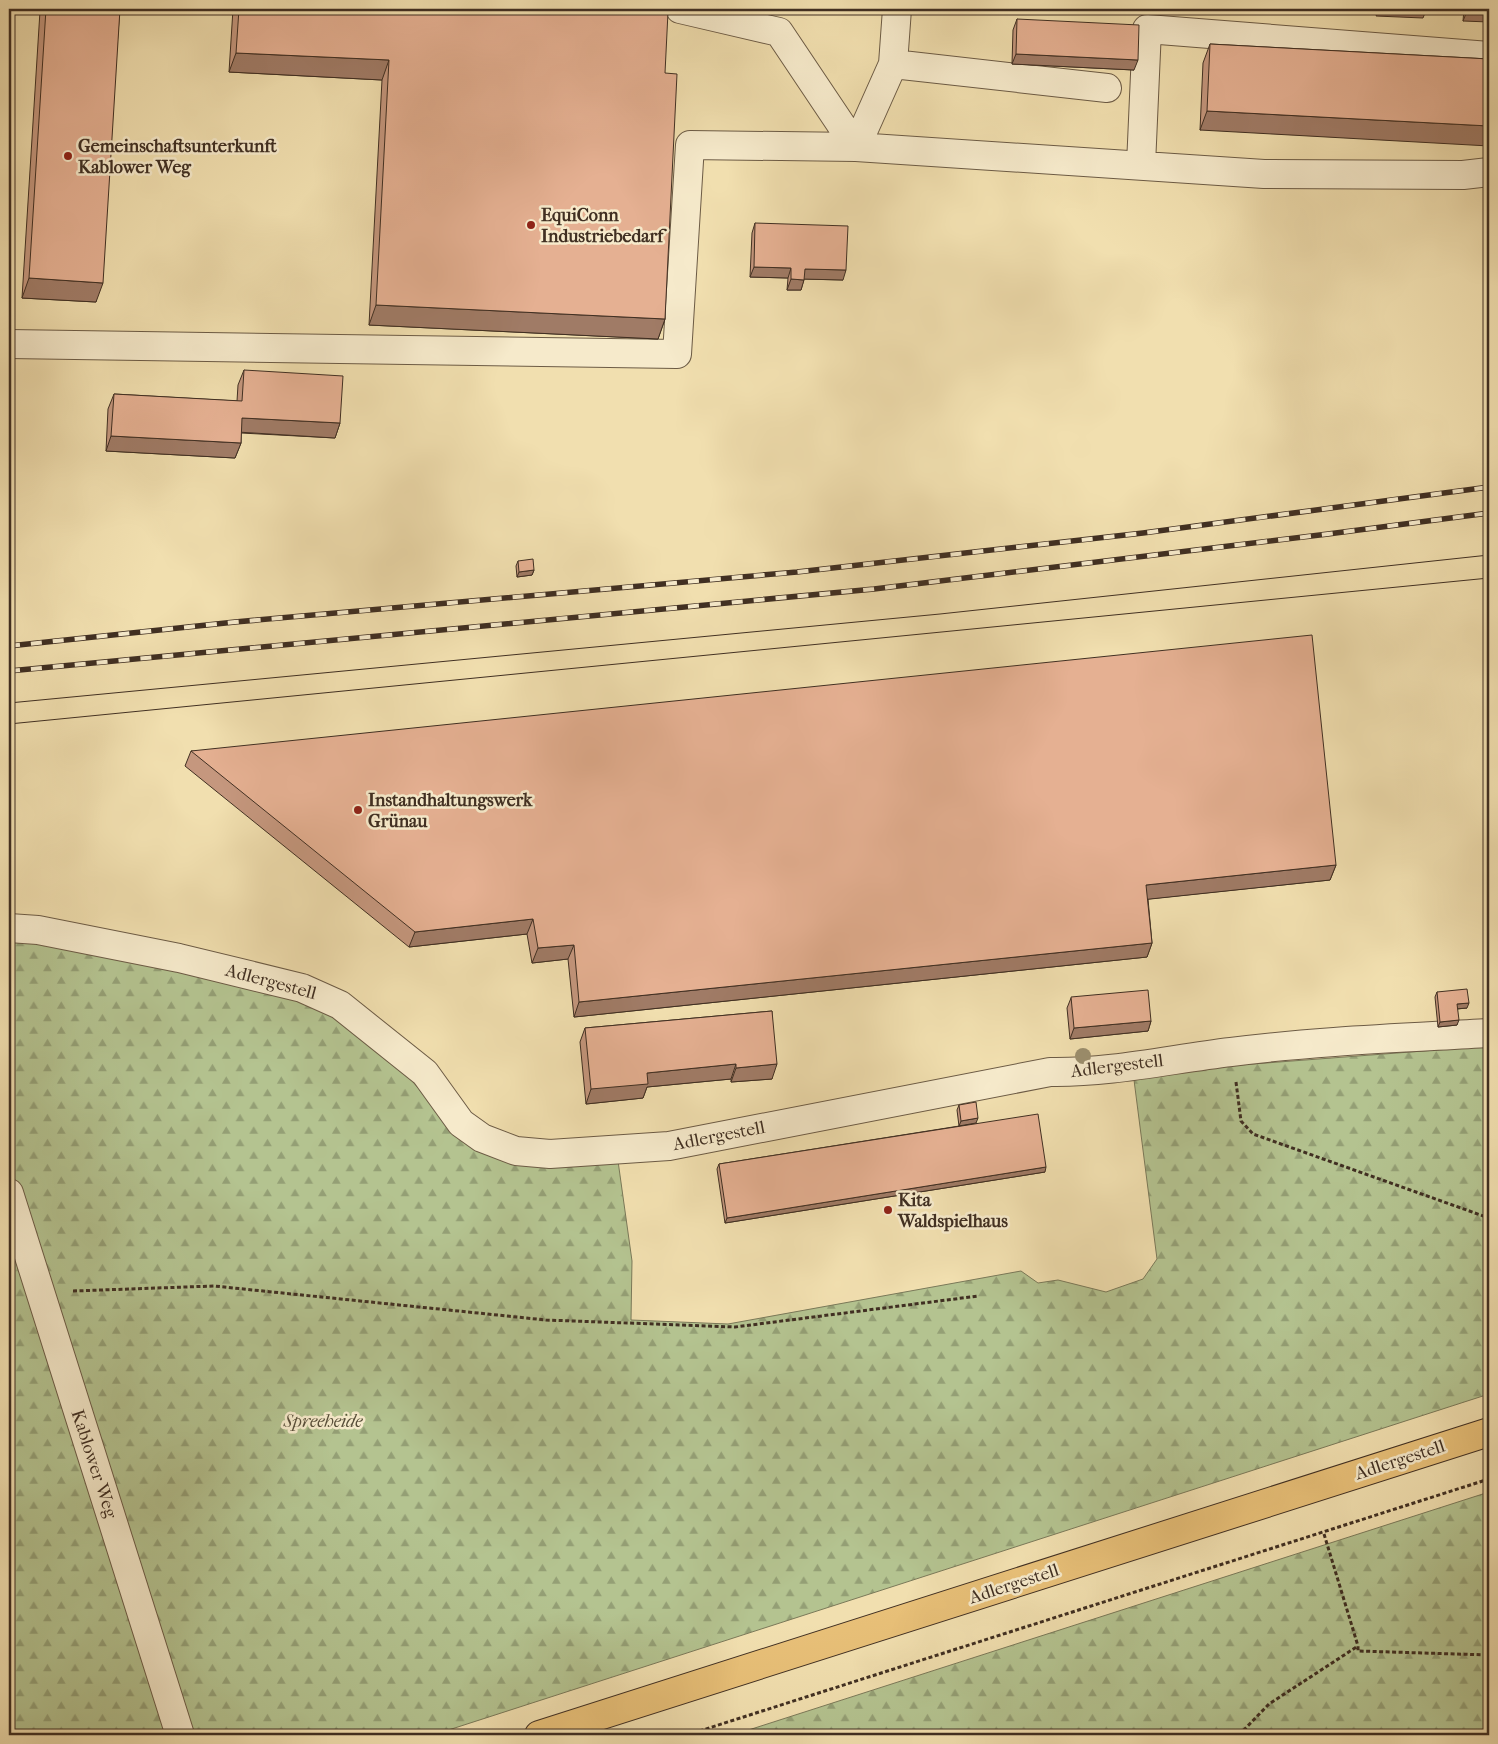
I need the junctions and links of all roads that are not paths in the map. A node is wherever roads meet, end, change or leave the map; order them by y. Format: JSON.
{"nodes":[{"id":1,"x":680,"y":9,"type":"edge"},
{"id":2,"x":897,"y":9,"type":"edge"},
{"id":3,"x":1489,"y":56,"type":"edge"},
{"id":4,"x":893,"y":64,"type":"junction"},
{"id":5,"x":1107,"y":88,"type":"dead end"},
{"id":6,"x":856,"y":147,"type":"junction"},
{"id":7,"x":1141,"y":165,"type":"junction"},
{"id":8,"x":1489,"y":172,"type":"edge"},
{"id":9,"x":9,"y":344,"type":"edge"},
{"id":10,"x":9,"y":928,"type":"edge"},
{"id":11,"x":1489,"y":1033,"type":"edge"},
{"id":12,"x":9,"y":1193,"type":"edge"},
{"id":13,"x":1489,"y":1432,"type":"edge"},
{"id":14,"x":180,"y":1735,"type":"edge"},
{"id":15,"x":539,"y":1735,"type":"edge"}],
"edges":[{"from":1,"to":6,"type":"street"},
{"from":2,"to":4,"type":"street"},
{"from":3,"to":7,"type":"street"},
{"from":4,"to":5,"type":"street"},
{"from":4,"to":6,"type":"street"},
{"from":6,"to":7,"type":"street"},
{"from":6,"to":9,"type":"street"},
{"from":7,"to":8,"type":"street"},
{"from":10,"to":11,"type":"street","name":"Adlergestell"},
{"from":12,"to":14,"type":"street","name":"Kablower Weg"},
{"from":13,"to":15,"type":"main road","name":"Adlergestell"}]}
